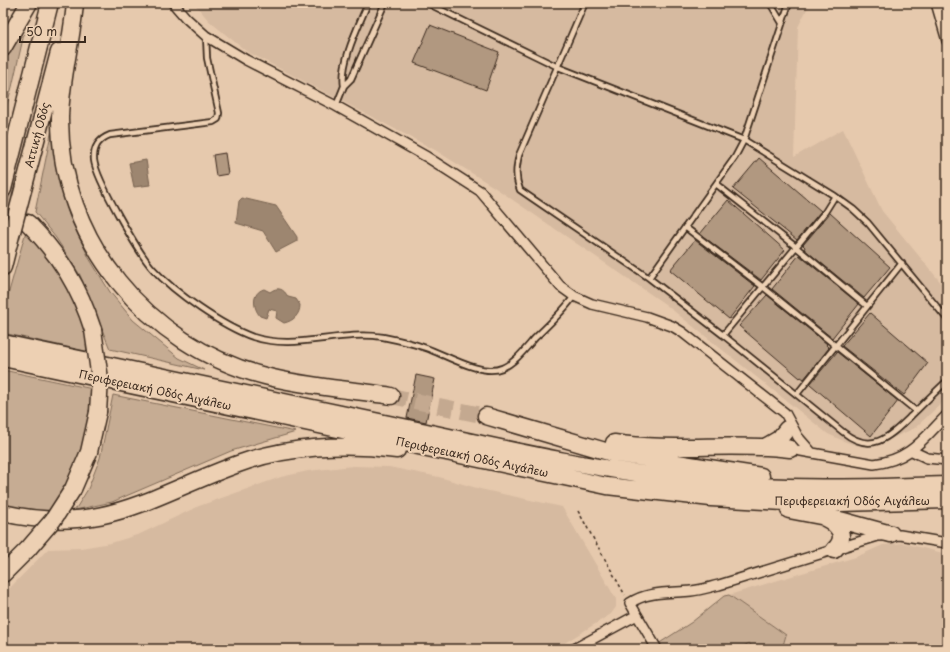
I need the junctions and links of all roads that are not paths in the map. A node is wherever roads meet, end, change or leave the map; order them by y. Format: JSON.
{"nodes":[{"id":1,"x":29,"y":3,"type":"edge"},
{"id":2,"x":50,"y":3,"type":"edge"},
{"id":3,"x":72,"y":3,"type":"edge"},
{"id":4,"x":75,"y":3,"type":"edge"},
{"id":5,"x":173,"y":3,"type":"edge"},
{"id":6,"x":368,"y":3,"type":"edge"},
{"id":7,"x":385,"y":3,"type":"edge"},
{"id":8,"x":427,"y":3,"type":"edge"},
{"id":9,"x":585,"y":3,"type":"edge"},
{"id":10,"x":770,"y":3,"type":"edge"},
{"id":11,"x":789,"y":3,"type":"edge"},
{"id":12,"x":936,"y":3,"type":"edge"},
{"id":13,"x":782,"y":23,"type":"junction"},
{"id":14,"x":206,"y":36,"type":"junction"},
{"id":15,"x":947,"y":41,"type":"edge"},
{"id":16,"x":3,"y":48,"type":"edge"},
{"id":17,"x":558,"y":67,"type":"junction"},
{"id":18,"x":344,"y":86,"type":"junction"},
{"id":19,"x":336,"y":106,"type":"junction"},
{"id":20,"x":744,"y":140,"type":"junction"},
{"id":21,"x":5,"y":182,"type":"edge"},
{"id":22,"x":716,"y":184,"type":"junction"},
{"id":23,"x":835,"y":196,"type":"junction"},
{"id":24,"x":28,"y":223,"type":"tunnel mouth"},
{"id":25,"x":685,"y":227,"type":"junction"},
{"id":26,"x":796,"y":247,"type":"junction"},
{"id":27,"x":902,"y":263,"type":"junction"},
{"id":28,"x":3,"y":267,"type":"edge"},
{"id":29,"x":649,"y":278,"type":"junction"},
{"id":30,"x":763,"y":287,"type":"junction"},
{"id":31,"x":574,"y":296,"type":"junction"},
{"id":32,"x":867,"y":306,"type":"junction"},
{"id":33,"x":947,"y":319,"type":"edge"},
{"id":34,"x":723,"y":335,"type":"junction"},
{"id":35,"x":3,"y":343,"type":"edge"},
{"id":36,"x":836,"y":346,"type":"junction"},
{"id":37,"x":3,"y":358,"type":"edge"},
{"id":38,"x":947,"y":381,"type":"edge"},
{"id":39,"x":797,"y":394,"type":"junction"},
{"id":40,"x":391,"y":396,"type":"tunnel mouth"},
{"id":41,"x":916,"y":411,"type":"junction"},
{"id":42,"x":947,"y":415,"type":"edge"},
{"id":43,"x":486,"y":416,"type":"tunnel mouth"},
{"id":44,"x":786,"y":421,"type":"junction"},
{"id":45,"x":512,"y":423,"type":"junction"},
{"id":46,"x":767,"y":446,"type":"junction"},
{"id":47,"x":790,"y":449,"type":"junction"},
{"id":48,"x":912,"y":451,"type":"junction"},
{"id":49,"x":812,"y":453,"type":"junction"},
{"id":50,"x":947,"y":460,"type":"edge"},
{"id":51,"x":511,"y":465,"type":"junction"},
{"id":52,"x":947,"y":485,"type":"edge"},
{"id":53,"x":870,"y":488,"type":"junction"},
{"id":54,"x":661,"y":492,"type":"junction"},
{"id":55,"x":947,"y":500,"type":"edge"},
{"id":56,"x":3,"y":513,"type":"edge"},
{"id":57,"x":818,"y":515,"type":"junction"},
{"id":58,"x":891,"y":534,"type":"junction"},
{"id":59,"x":947,"y":544,"type":"edge"},
{"id":60,"x":834,"y":550,"type":"junction"},
{"id":61,"x":3,"y":574,"type":"edge"},
{"id":62,"x":637,"y":615,"type":"junction"},
{"id":63,"x":574,"y":649,"type":"edge"},
{"id":64,"x":657,"y":649,"type":"edge"}],
"edges":[{"from":1,"to":16,"type":"highway"},
{"from":2,"to":21,"type":"highway","name":"Αττική Οδός"},
{"from":3,"to":28,"type":"highway","name":"Αττική Οδός","bridge":true},
{"from":4,"to":40,"type":"highway"},
{"from":5,"to":14,"type":"street"},
{"from":6,"to":18,"type":"lane"},
{"from":7,"to":18,"type":"lane"},
{"from":8,"to":17,"type":"lane"},
{"from":9,"to":17,"type":"lane"},
{"from":10,"to":13,"type":"lane"},
{"from":11,"to":13,"type":"lane"},
{"from":12,"to":15,"type":"street"},
{"from":13,"to":20,"type":"lane"},
{"from":14,"to":19,"type":"street"},
{"from":14,"to":31,"type":"lane"},
{"from":17,"to":20,"type":"lane"},
{"from":17,"to":29,"type":"lane"},
{"from":18,"to":19,"type":"lane"},
{"from":19,"to":31,"type":"street"},
{"from":20,"to":22,"type":"lane"},
{"from":20,"to":23,"type":"lane"},
{"from":22,"to":25,"type":"lane"},
{"from":22,"to":26,"type":"lane"},
{"from":23,"to":26,"type":"lane"},
{"from":23,"to":27,"type":"lane"},
{"from":24,"to":61,"type":"highway","bridge":true},
{"from":25,"to":29,"type":"lane"},
{"from":25,"to":30,"type":"lane"},
{"from":26,"to":30,"type":"lane"},
{"from":26,"to":32,"type":"lane"},
{"from":27,"to":32,"type":"lane"},
{"from":27,"to":33,"type":"lane"},
{"from":29,"to":34,"type":"lane"},
{"from":30,"to":34,"type":"lane"},
{"from":30,"to":36,"type":"lane"},
{"from":31,"to":44,"type":"street"},
{"from":32,"to":36,"type":"lane"},
{"from":34,"to":39,"type":"lane"},
{"from":35,"to":53,"type":"highway","name":"Περιφερειακή Οδός Αιγάλεω"},
{"from":36,"to":39,"type":"lane"},
{"from":36,"to":41,"type":"lane"},
{"from":37,"to":51,"type":"highway","name":"Περιφερειακή Οδός Αιγάλεω"},
{"from":38,"to":41,"type":"lane"},
{"from":39,"to":41,"type":"lane"},
{"from":42,"to":48,"type":"street"},
{"from":43,"to":45,"type":"highway"},
{"from":44,"to":46,"type":"highway"},
{"from":44,"to":47,"type":"street"},
{"from":44,"to":49,"type":"street"},
{"from":45,"to":46,"type":"highway"},
{"from":45,"to":53,"type":"highway"},
{"from":46,"to":47,"type":"highway"},
{"from":47,"to":49,"type":"street"},
{"from":48,"to":49,"type":"street"},
{"from":48,"to":50,"type":"street"},
{"from":51,"to":54,"type":"highway","name":"Περιφερειακή Οδός Αιγάλεω"},
{"from":51,"to":56,"type":"highway"},
{"from":52,"to":53,"type":"highway","name":"Περιφερειακή Οδός Αιγάλεω"},
{"from":54,"to":55,"type":"highway","name":"Περιφερειακή Οδός Αιγάλεω"},
{"from":54,"to":57,"type":"highway"},
{"from":57,"to":58,"type":"highway"},
{"from":57,"to":60,"type":"highway"},
{"from":58,"to":59,"type":"street"},
{"from":58,"to":60,"type":"street"},
{"from":60,"to":62,"type":"street"},
{"from":62,"to":63,"type":"street"},
{"from":62,"to":64,"type":"street"}]}
